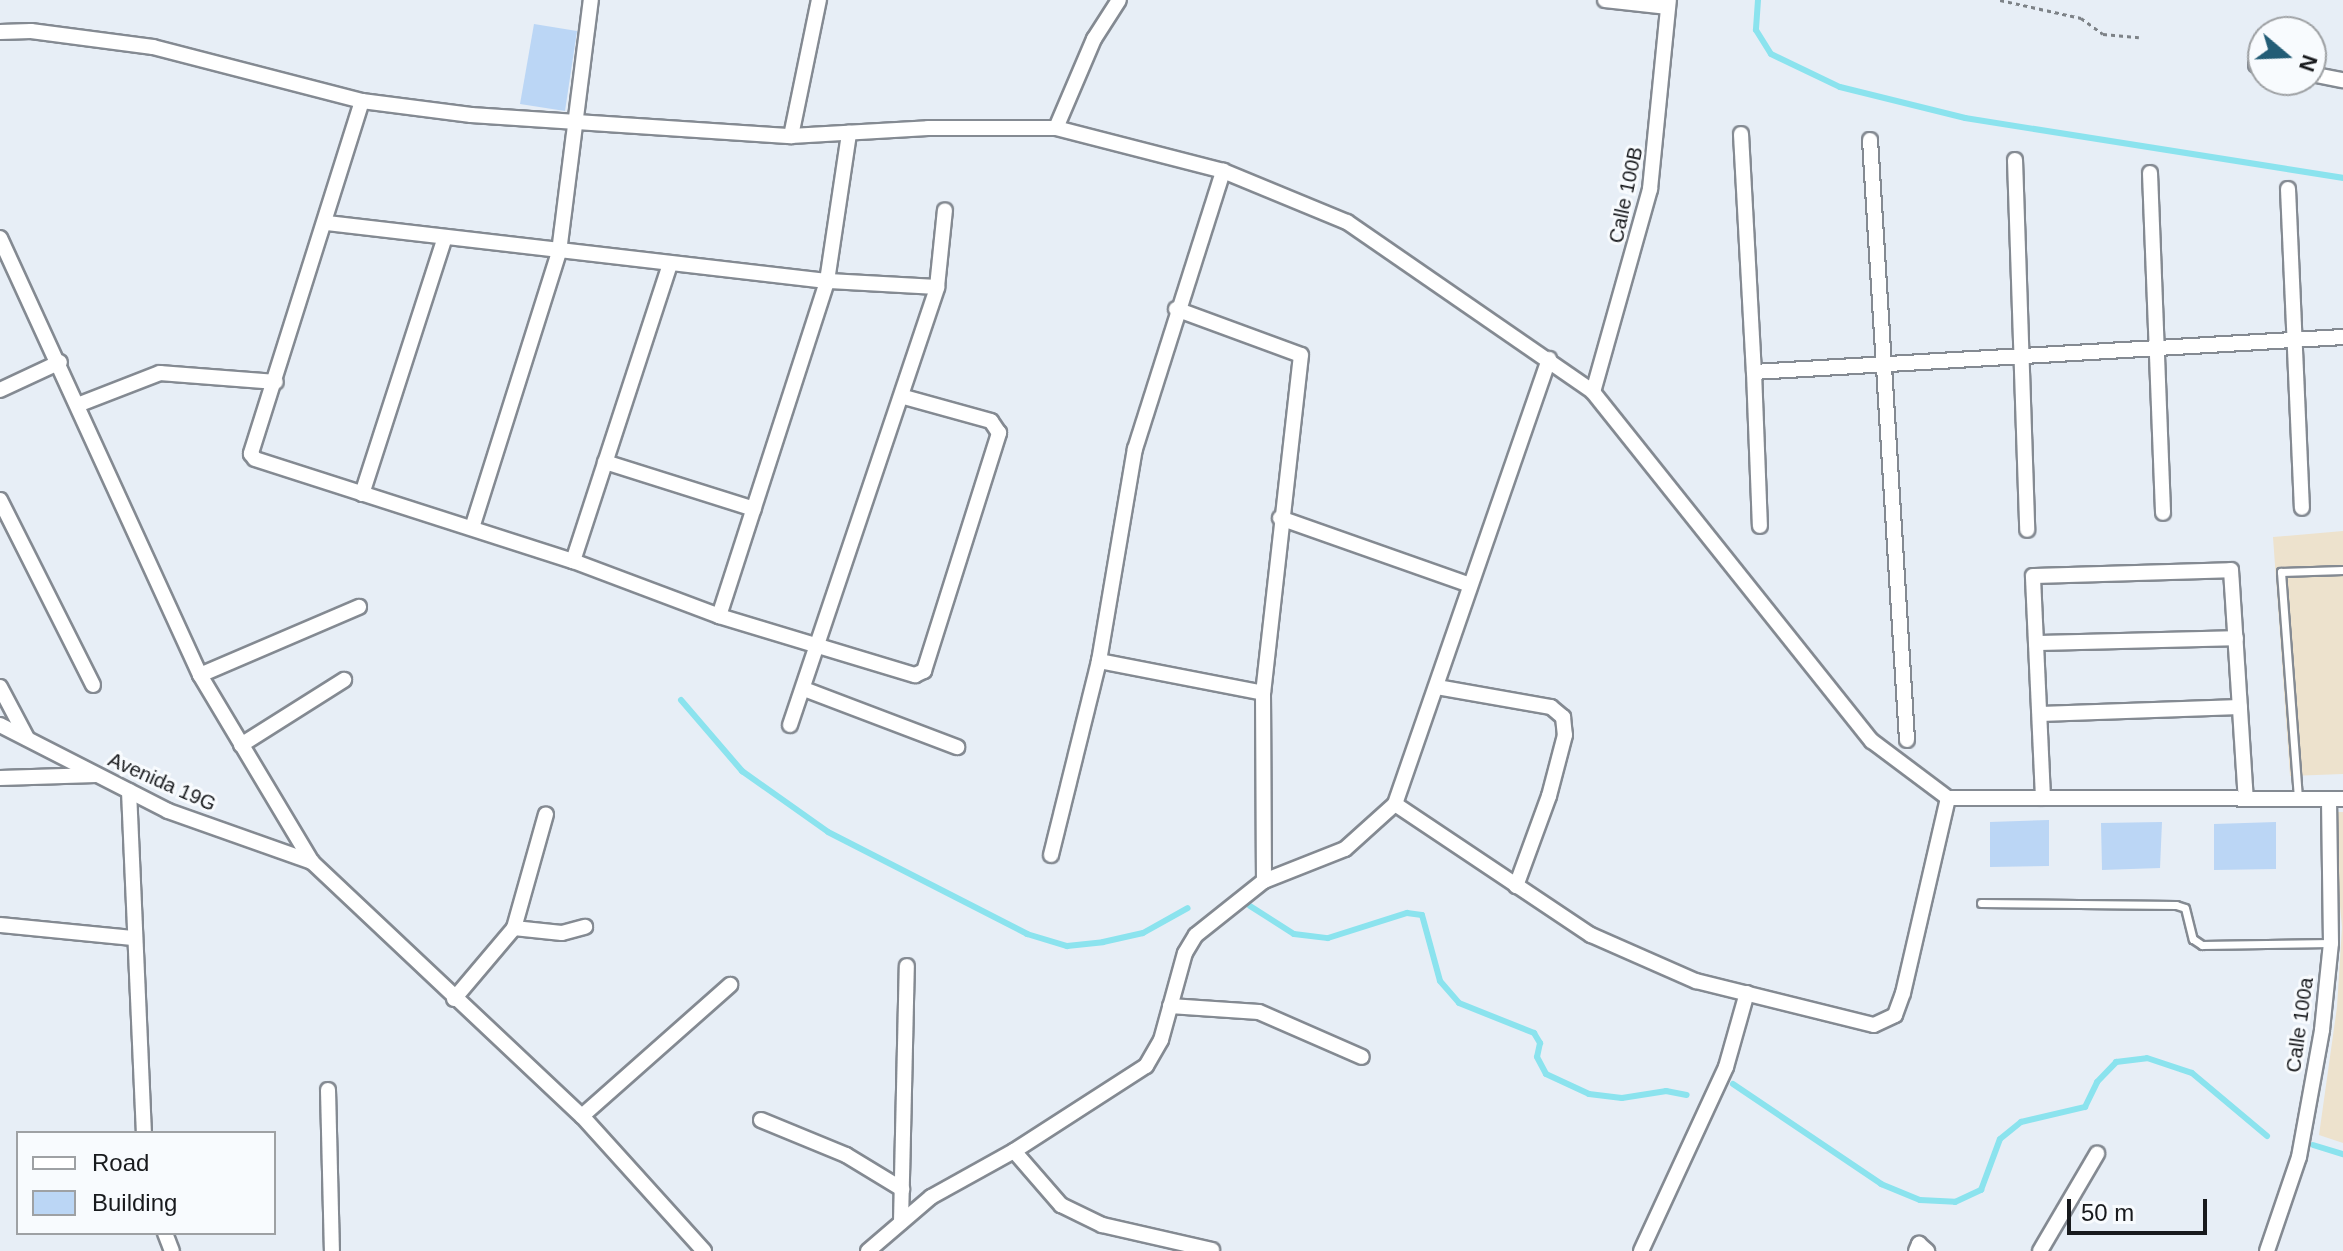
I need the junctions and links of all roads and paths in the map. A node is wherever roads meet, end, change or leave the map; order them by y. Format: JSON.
{"nodes":[{"id":1,"x":591,"y":0,"type":"edge"},
{"id":2,"x":819,"y":0,"type":"edge"},
{"id":3,"x":1119,"y":0,"type":"edge"},
{"id":4,"x":1605,"y":0,"type":"edge"},
{"id":5,"x":2000,"y":0,"type":"edge"},
{"id":6,"x":1669,"y":3,"type":"edge"},
{"id":7,"x":0,"y":32,"type":"edge"},
{"id":8,"x":2139,"y":37,"type":"dead end"},
{"id":9,"x":362,"y":101,"type":"junction"},
{"id":10,"x":575,"y":123,"type":"junction"},
{"id":11,"x":1056,"y":128,"type":"junction"},
{"id":12,"x":849,"y":133,"type":"junction"},
{"id":13,"x":1741,"y":134,"type":"dead end"},
{"id":14,"x":791,"y":136,"type":"junction"},
{"id":15,"x":1870,"y":140,"type":"dead end"},
{"id":16,"x":2015,"y":160,"type":"dead end"},
{"id":17,"x":1223,"y":171,"type":"junction"},
{"id":18,"x":2150,"y":173,"type":"dead end"},
{"id":19,"x":2288,"y":189,"type":"dead end"},
{"id":20,"x":945,"y":210,"type":"dead end"},
{"id":21,"x":327,"y":223,"type":"junction"},
{"id":22,"x":0,"y":238,"type":"edge"},
{"id":23,"x":444,"y":240,"type":"junction"},
{"id":24,"x":559,"y":252,"type":"junction"},
{"id":25,"x":670,"y":264,"type":"junction"},
{"id":26,"x":827,"y":281,"type":"junction"},
{"id":27,"x":937,"y":287,"type":"junction"},
{"id":28,"x":1176,"y":309,"type":"junction"},
{"id":29,"x":2343,"y":337,"type":"edge"},
{"id":30,"x":2291,"y":338,"type":"junction"},
{"id":31,"x":2157,"y":347,"type":"junction"},
{"id":32,"x":2021,"y":358,"type":"junction"},
{"id":33,"x":1549,"y":359,"type":"junction"},
{"id":34,"x":60,"y":362,"type":"junction"},
{"id":35,"x":1885,"y":366,"type":"junction"},
{"id":36,"x":1754,"y":372,"type":"junction"},
{"id":37,"x":276,"y":382,"type":"junction"},
{"id":38,"x":0,"y":390,"type":"edge"},
{"id":39,"x":1593,"y":392,"type":"junction"},
{"id":40,"x":901,"y":396,"type":"junction"},
{"id":41,"x":80,"y":404,"type":"junction"},
{"id":42,"x":605,"y":462,"type":"junction"},
{"id":43,"x":362,"y":494,"type":"junction"},
{"id":44,"x":0,"y":500,"type":"edge"},
{"id":45,"x":2302,"y":508,"type":"dead end"},
{"id":46,"x":754,"y":509,"type":"junction"},
{"id":47,"x":2163,"y":513,"type":"dead end"},
{"id":48,"x":1280,"y":518,"type":"junction"},
{"id":49,"x":1760,"y":526,"type":"dead end"},
{"id":50,"x":472,"y":528,"type":"junction"},
{"id":51,"x":2027,"y":530,"type":"dead end"},
{"id":52,"x":573,"y":561,"type":"junction"},
{"id":53,"x":2343,"y":570,"type":"edge"},
{"id":54,"x":1470,"y":585,"type":"junction"},
{"id":55,"x":359,"y":607,"type":"dead end"},
{"id":56,"x":719,"y":616,"type":"junction"},
{"id":57,"x":2236,"y":638,"type":"junction"},
{"id":58,"x":2036,"y":643,"type":"junction"},
{"id":59,"x":820,"y":645,"type":"junction"},
{"id":60,"x":1099,"y":661,"type":"junction"},
{"id":61,"x":200,"y":675,"type":"junction"},
{"id":62,"x":344,"y":680,"type":"dead end"},
{"id":63,"x":93,"y":685,"type":"dead end"},
{"id":64,"x":0,"y":687,"type":"edge"},
{"id":65,"x":1437,"y":687,"type":"junction"},
{"id":66,"x":804,"y":689,"type":"junction"},
{"id":67,"x":1263,"y":693,"type":"junction"},
{"id":68,"x":2240,"y":707,"type":"junction"},
{"id":69,"x":2040,"y":714,"type":"junction"},
{"id":70,"x":0,"y":725,"type":"edge"},
{"id":71,"x":790,"y":725,"type":"dead end"},
{"id":72,"x":27,"y":738,"type":"junction"},
{"id":73,"x":1907,"y":740,"type":"dead end"},
{"id":74,"x":241,"y":745,"type":"junction"},
{"id":75,"x":957,"y":747,"type":"dead end"},
{"id":76,"x":97,"y":775,"type":"junction"},
{"id":77,"x":0,"y":778,"type":"edge"},
{"id":78,"x":129,"y":791,"type":"junction"},
{"id":79,"x":1948,"y":798,"type":"junction"},
{"id":80,"x":2043,"y":798,"type":"junction"},
{"id":81,"x":2246,"y":799,"type":"junction"},
{"id":82,"x":2298,"y":799,"type":"junction"},
{"id":83,"x":2336,"y":799,"type":"edge"},
{"id":84,"x":1395,"y":804,"type":"junction"},
{"id":85,"x":546,"y":814,"type":"dead end"},
{"id":86,"x":1051,"y":855,"type":"dead end"},
{"id":87,"x":312,"y":862,"type":"junction"},
{"id":88,"x":1264,"y":881,"type":"junction"},
{"id":89,"x":1516,"y":886,"type":"junction"},
{"id":90,"x":1981,"y":903,"type":"dead end"},
{"id":91,"x":0,"y":925,"type":"edge"},
{"id":92,"x":585,"y":927,"type":"dead end"},
{"id":93,"x":514,"y":928,"type":"junction"},
{"id":94,"x":133,"y":938,"type":"junction"},
{"id":95,"x":2331,"y":943,"type":"junction"},
{"id":96,"x":907,"y":966,"type":"dead end"},
{"id":97,"x":730,"y":985,"type":"dead end"},
{"id":98,"x":1747,"y":993,"type":"junction"},
{"id":99,"x":454,"y":999,"type":"junction"},
{"id":100,"x":1170,"y":1006,"type":"junction"},
{"id":101,"x":1362,"y":1057,"type":"dead end"},
{"id":102,"x":328,"y":1090,"type":"dead end"},
{"id":103,"x":582,"y":1116,"type":"junction"},
{"id":104,"x":761,"y":1120,"type":"dead end"},
{"id":105,"x":144,"y":1131,"type":"edge"},
{"id":106,"x":1014,"y":1151,"type":"junction"},
{"id":107,"x":2097,"y":1154,"type":"dead end"},
{"id":108,"x":902,"y":1189,"type":"junction"},
{"id":109,"x":901,"y":1222,"type":"junction"},
{"id":110,"x":1212,"y":1250,"type":"edge"},
{"id":111,"x":332,"y":1251,"type":"edge"},
{"id":112,"x":704,"y":1251,"type":"edge"},
{"id":113,"x":868,"y":1251,"type":"edge"},
{"id":114,"x":1641,"y":1251,"type":"edge"},
{"id":115,"x":1916,"y":1251,"type":"edge"},
{"id":116,"x":1927,"y":1251,"type":"edge"},
{"id":117,"x":2040,"y":1251,"type":"edge"},
{"id":118,"x":2267,"y":1251,"type":"edge"}],
"edges":[{"from":1,"to":10,"type":"street"},
{"from":2,"to":14,"type":"street"},
{"from":3,"to":11,"type":"street"},
{"from":4,"to":6,"type":"street"},
{"from":5,"to":8,"type":"path"},
{"from":6,"to":39,"type":"street","name":"Calle 100B"},
{"from":7,"to":9,"type":"street"},
{"from":9,"to":10,"type":"street"},
{"from":9,"to":21,"type":"street"},
{"from":10,"to":14,"type":"street"},
{"from":10,"to":24,"type":"street"},
{"from":11,"to":12,"type":"street"},
{"from":11,"to":17,"type":"street"},
{"from":12,"to":14,"type":"street"},
{"from":12,"to":26,"type":"street"},
{"from":13,"to":36,"type":"street"},
{"from":15,"to":35,"type":"street"},
{"from":16,"to":32,"type":"street"},
{"from":17,"to":28,"type":"street"},
{"from":17,"to":33,"type":"street"},
{"from":18,"to":31,"type":"street"},
{"from":19,"to":30,"type":"street"},
{"from":20,"to":27,"type":"street"},
{"from":21,"to":23,"type":"street"},
{"from":21,"to":37,"type":"street"},
{"from":22,"to":34,"type":"street"},
{"from":23,"to":24,"type":"street"},
{"from":23,"to":43,"type":"street"},
{"from":24,"to":25,"type":"street"},
{"from":24,"to":50,"type":"street"},
{"from":25,"to":26,"type":"street"},
{"from":25,"to":42,"type":"street"},
{"from":26,"to":27,"type":"street"},
{"from":26,"to":46,"type":"street"},
{"from":27,"to":40,"type":"street"},
{"from":28,"to":48,"type":"street"},
{"from":28,"to":60,"type":"street"},
{"from":29,"to":30,"type":"street"},
{"from":30,"to":31,"type":"street"},
{"from":30,"to":45,"type":"street"},
{"from":31,"to":32,"type":"street"},
{"from":31,"to":47,"type":"street"},
{"from":32,"to":35,"type":"street"},
{"from":32,"to":51,"type":"street"},
{"from":33,"to":39,"type":"street"},
{"from":33,"to":54,"type":"street"},
{"from":34,"to":38,"type":"street"},
{"from":34,"to":41,"type":"street"},
{"from":35,"to":36,"type":"street"},
{"from":35,"to":73,"type":"street"},
{"from":36,"to":49,"type":"street"},
{"from":37,"to":41,"type":"street"},
{"from":37,"to":43,"type":"street"},
{"from":39,"to":79,"type":"street"},
{"from":40,"to":59,"type":"street"},
{"from":40,"to":59,"type":"street"},
{"from":41,"to":61,"type":"street"},
{"from":42,"to":46,"type":"street"},
{"from":42,"to":52,"type":"street"},
{"from":43,"to":50,"type":"street"},
{"from":44,"to":63,"type":"street"},
{"from":46,"to":56,"type":"street"},
{"from":48,"to":54,"type":"street"},
{"from":48,"to":67,"type":"street"},
{"from":50,"to":52,"type":"street"},
{"from":52,"to":56,"type":"street"},
{"from":53,"to":82,"type":"lane"},
{"from":54,"to":65,"type":"street"},
{"from":55,"to":61,"type":"street"},
{"from":56,"to":59,"type":"street"},
{"from":57,"to":58,"type":"street"},
{"from":57,"to":58,"type":"street"},
{"from":57,"to":68,"type":"street"},
{"from":58,"to":69,"type":"street"},
{"from":59,"to":66,"type":"street"},
{"from":60,"to":67,"type":"street"},
{"from":60,"to":86,"type":"street"},
{"from":61,"to":74,"type":"street"},
{"from":62,"to":74,"type":"street"},
{"from":64,"to":72,"type":"street"},
{"from":65,"to":84,"type":"street"},
{"from":65,"to":89,"type":"street"},
{"from":66,"to":71,"type":"street"},
{"from":66,"to":75,"type":"street"},
{"from":67,"to":88,"type":"street"},
{"from":68,"to":69,"type":"street"},
{"from":68,"to":81,"type":"street"},
{"from":69,"to":80,"type":"street"},
{"from":70,"to":72,"type":"street","name":"Avenida 19G"},
{"from":72,"to":76,"type":"street","name":"Avenida 19G"},
{"from":74,"to":87,"type":"street"},
{"from":76,"to":77,"type":"street"},
{"from":76,"to":78,"type":"street","name":"Avenida 19G"},
{"from":78,"to":87,"type":"street","name":"Avenida 19G"},
{"from":78,"to":94,"type":"street"},
{"from":79,"to":80,"type":"street"},
{"from":79,"to":98,"type":"street"},
{"from":80,"to":81,"type":"street"},
{"from":81,"to":82,"type":"street"},
{"from":82,"to":83,"type":"street"},
{"from":83,"to":95,"type":"street","name":"Calle 100a"},
{"from":84,"to":88,"type":"street"},
{"from":84,"to":89,"type":"street"},
{"from":85,"to":93,"type":"street"},
{"from":87,"to":99,"type":"street"},
{"from":88,"to":100,"type":"street"},
{"from":89,"to":98,"type":"street"},
{"from":90,"to":95,"type":"lane"},
{"from":91,"to":94,"type":"street"},
{"from":92,"to":93,"type":"street"},
{"from":93,"to":99,"type":"street"},
{"from":94,"to":105,"type":"street"},
{"from":95,"to":118,"type":"street","name":"Calle 100a"},
{"from":96,"to":108,"type":"street"},
{"from":97,"to":103,"type":"street"},
{"from":98,"to":114,"type":"street"},
{"from":99,"to":103,"type":"street"},
{"from":100,"to":101,"type":"street"},
{"from":100,"to":106,"type":"street"},
{"from":102,"to":111,"type":"street"},
{"from":103,"to":112,"type":"street"},
{"from":104,"to":108,"type":"street"},
{"from":106,"to":109,"type":"street"},
{"from":106,"to":110,"type":"street"},
{"from":107,"to":117,"type":"street"},
{"from":108,"to":109,"type":"street"},
{"from":109,"to":113,"type":"street"},
{"from":115,"to":116,"type":"street"}]}
